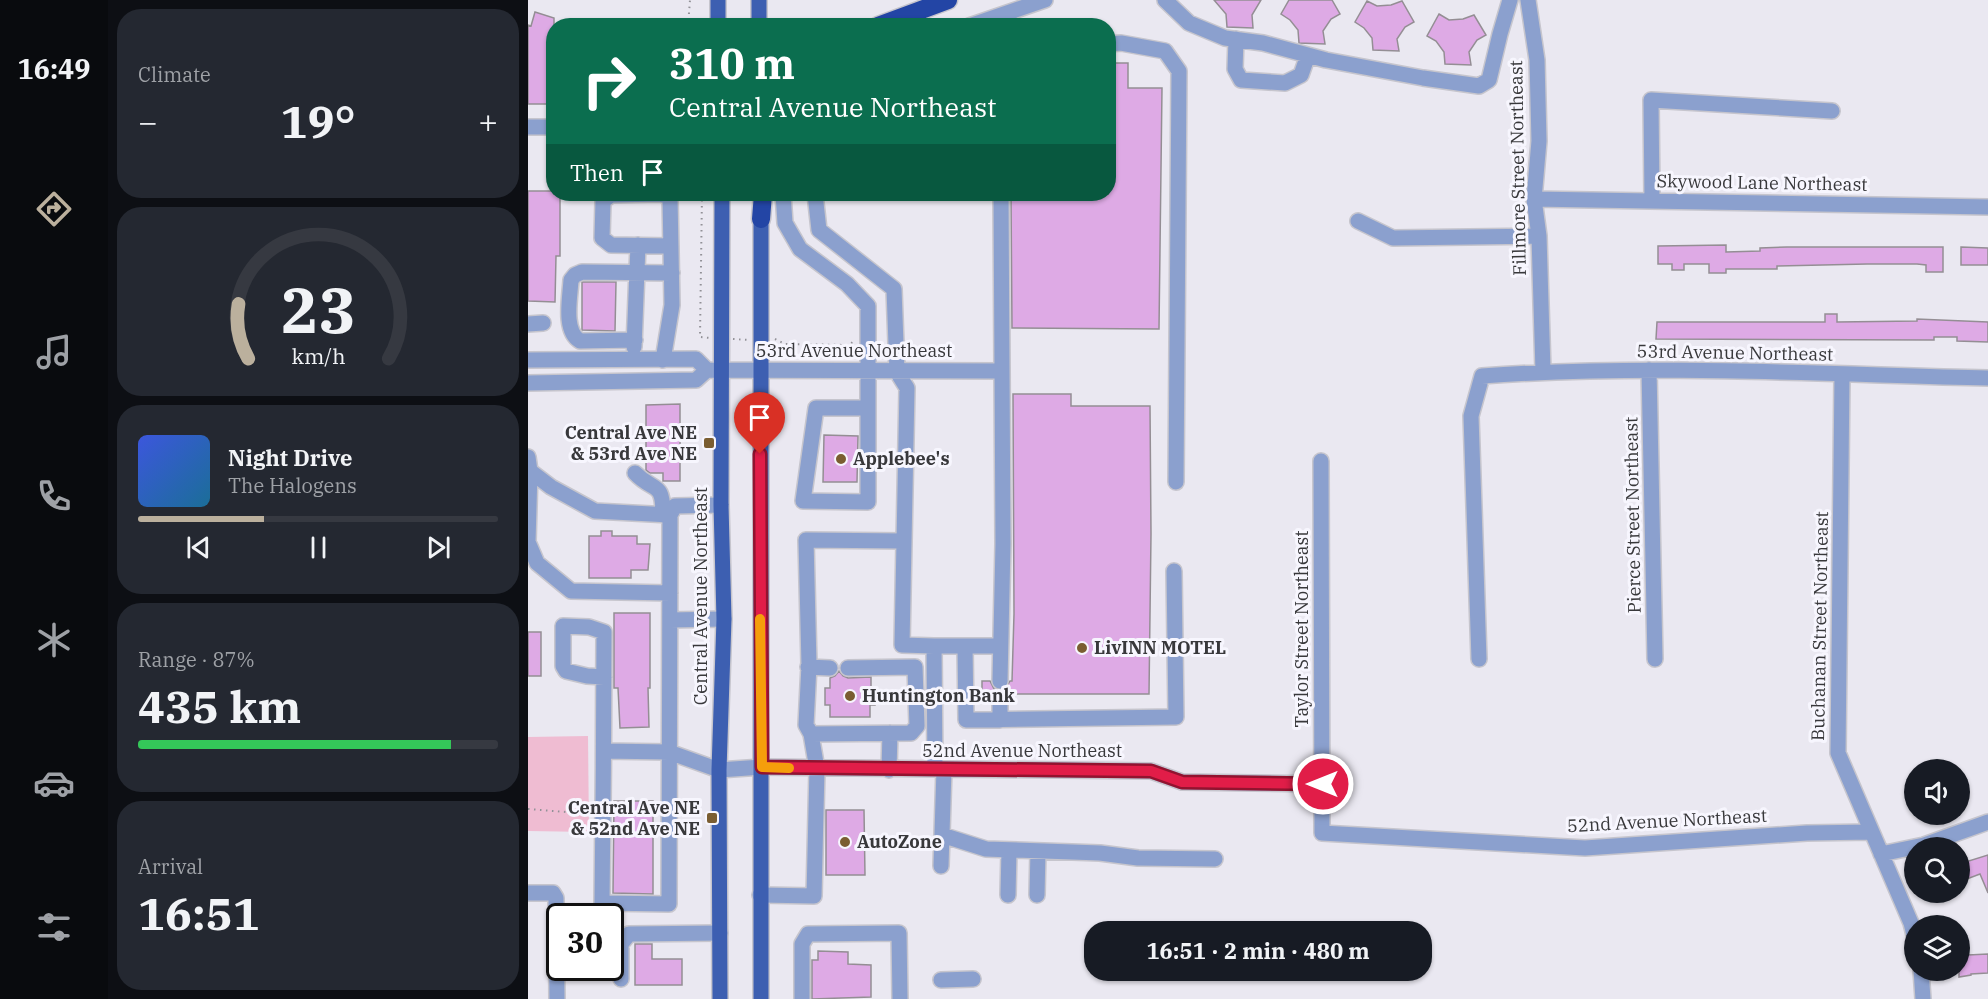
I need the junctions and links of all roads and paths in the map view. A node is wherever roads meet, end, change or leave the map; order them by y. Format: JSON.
{"nodes":[{"id":1,"x":690,"y":0,"type":"edge"},
{"id":2,"x":718,"y":0,"type":"edge"},
{"id":3,"x":759,"y":0,"type":"edge"},
{"id":4,"x":948,"y":0,"type":"edge"},
{"id":5,"x":1045,"y":0,"type":"edge"},
{"id":6,"x":1165,"y":0,"type":"edge"},
{"id":7,"x":1510,"y":0,"type":"edge"},
{"id":8,"x":1528,"y":0,"type":"edge"},
{"id":9,"x":689,"y":18,"type":"edge"},
{"id":10,"x":718,"y":18,"type":"edge"},
{"id":11,"x":759,"y":18,"type":"edge"},
{"id":12,"x":900,"y":18,"type":"edge"},
{"id":13,"x":992,"y":18,"type":"edge"},
{"id":14,"x":1236,"y":39,"type":"junction"},
{"id":15,"x":1116,"y":43,"type":"edge"},
{"id":16,"x":1308,"y":55,"type":"junction"},
{"id":17,"x":1832,"y":111,"type":"dead end"},
{"id":18,"x":546,"y":127,"type":"edge"},
{"id":19,"x":528,"y":128,"type":"edge"},
{"id":20,"x":1534,"y":199,"type":"junction"},
{"id":21,"x":603,"y":201,"type":"edge"},
{"id":22,"x":670,"y":201,"type":"edge"},
{"id":23,"x":702,"y":201,"type":"edge"},
{"id":24,"x":722,"y":201,"type":"edge"},
{"id":25,"x":762,"y":201,"type":"edge"},
{"id":26,"x":783,"y":201,"type":"edge"},
{"id":27,"x":816,"y":201,"type":"edge"},
{"id":28,"x":1001,"y":201,"type":"edge"},
{"id":29,"x":1652,"y":201,"type":"junction"},
{"id":30,"x":1988,"y":207,"type":"edge"},
{"id":31,"x":761,"y":219,"type":"joint"},
{"id":32,"x":1358,"y":221,"type":"dead end"},
{"id":33,"x":1539,"y":236,"type":"junction"},
{"id":34,"x":638,"y":245,"type":"junction"},
{"id":35,"x":671,"y":246,"type":"junction"},
{"id":36,"x":637,"y":273,"type":"junction"},
{"id":37,"x":672,"y":273,"type":"junction"},
{"id":38,"x":867,"y":338,"type":"junction"},
{"id":39,"x":722,"y":339,"type":"junction"},
{"id":40,"x":635,"y":340,"type":"junction"},
{"id":41,"x":760,"y":340,"type":"junction"},
{"id":42,"x":528,"y":360,"type":"edge"},
{"id":43,"x":633,"y":360,"type":"junction"},
{"id":44,"x":663,"y":360,"type":"junction"},
{"id":45,"x":714,"y":370,"type":"junction"},
{"id":46,"x":760,"y":370,"type":"junction"},
{"id":47,"x":867,"y":370,"type":"junction"},
{"id":48,"x":1650,"y":370,"type":"junction"},
{"id":49,"x":1002,"y":371,"type":"junction"},
{"id":50,"x":1543,"y":371,"type":"junction"},
{"id":51,"x":897,"y":372,"type":"junction"},
{"id":52,"x":1842,"y":375,"type":"junction"},
{"id":53,"x":1988,"y":378,"type":"edge"},
{"id":54,"x":528,"y":382,"type":"edge"},
{"id":55,"x":867,"y":408,"type":"junction"},
{"id":56,"x":1321,"y":461,"type":"dead end"},
{"id":57,"x":529,"y":464,"type":"edge"},
{"id":58,"x":635,"y":473,"type":"dead end"},
{"id":59,"x":1176,"y":482,"type":"dead end"},
{"id":60,"x":721,"y":505,"type":"junction"},
{"id":61,"x":667,"y":515,"type":"junction"},
{"id":62,"x":904,"y":541,"type":"junction"},
{"id":63,"x":1174,"y":571,"type":"dead end"},
{"id":64,"x":670,"y":593,"type":"junction"},
{"id":65,"x":724,"y":619,"type":"junction"},
{"id":66,"x":670,"y":620,"type":"junction"},
{"id":67,"x":934,"y":646,"type":"junction"},
{"id":68,"x":965,"y":646,"type":"junction"},
{"id":69,"x":999,"y":646,"type":"junction"},
{"id":70,"x":1479,"y":659,"type":"dead end"},
{"id":71,"x":1655,"y":659,"type":"dead end"},
{"id":72,"x":808,"y":668,"type":"junction"},
{"id":73,"x":830,"y":668,"type":"dead end"},
{"id":74,"x":848,"y":668,"type":"dead end"},
{"id":75,"x":603,"y":677,"type":"dead end"},
{"id":76,"x":1000,"y":681,"type":"dead end"},
{"id":77,"x":1000,"y":701,"type":"dead end"},
{"id":78,"x":1000,"y":720,"type":"junction"},
{"id":79,"x":890,"y":733,"type":"junction"},
{"id":80,"x":811,"y":734,"type":"junction"},
{"id":81,"x":603,"y":751,"type":"junction"},
{"id":82,"x":669,"y":752,"type":"junction"},
{"id":83,"x":762,"y":767,"type":"junction"},
{"id":84,"x":817,"y":769,"type":"junction"},
{"id":85,"x":939,"y":769,"type":"junction"},
{"id":86,"x":719,"y":770,"type":"junction"},
{"id":87,"x":889,"y":770,"type":"junction"},
{"id":88,"x":1323,"y":784,"type":"junction"},
{"id":89,"x":528,"y":809,"type":"edge"},
{"id":90,"x":603,"y":814,"type":"junction"},
{"id":91,"x":1988,"y":822,"type":"edge"},
{"id":92,"x":1871,"y":832,"type":"junction"},
{"id":93,"x":1322,"y":833,"type":"joint"},
{"id":94,"x":942,"y":835,"type":"junction"},
{"id":95,"x":1009,"y":850,"type":"junction"},
{"id":96,"x":1038,"y":851,"type":"junction"},
{"id":97,"x":1881,"y":854,"type":"junction"},
{"id":98,"x":1215,"y":859,"type":"dead end"},
{"id":99,"x":941,"y":866,"type":"dead end"},
{"id":100,"x":528,"y":892,"type":"edge"},
{"id":101,"x":760,"y":895,"type":"junction"},
{"id":102,"x":1008,"y":895,"type":"dead end"},
{"id":103,"x":1037,"y":895,"type":"dead end"},
{"id":104,"x":1908,"y":915,"type":"edge"},
{"id":105,"x":720,"y":933,"type":"junction"},
{"id":106,"x":624,"y":940,"type":"edge"},
{"id":107,"x":973,"y":979,"type":"dead end"},
{"id":108,"x":941,"y":980,"type":"dead end"},
{"id":109,"x":1922,"y":981,"type":"edge"},
{"id":110,"x":556,"y":999,"type":"edge"},
{"id":111,"x":720,"y":999,"type":"edge"},
{"id":112,"x":761,"y":999,"type":"edge"},
{"id":113,"x":802,"y":999,"type":"edge"},
{"id":114,"x":900,"y":999,"type":"edge"},
{"id":115,"x":1923,"y":999,"type":"edge"}],
"edges":[{"from":1,"to":9,"type":"path"},
{"from":2,"to":10,"type":"main road"},
{"from":3,"to":11,"type":"main road"},
{"from":4,"to":12,"type":"highway"},
{"from":5,"to":13,"type":"street"},
{"from":6,"to":14,"type":"street"},
{"from":7,"to":16,"type":"street"},
{"from":8,"to":20,"type":"street","name":"Fillmore Street Northeast"},
{"from":14,"to":16,"type":"street"},
{"from":14,"to":16,"type":"street"},
{"from":15,"to":59,"type":"street"},
{"from":17,"to":29,"type":"street"},
{"from":18,"to":19,"type":"street"},
{"from":20,"to":29,"type":"street","name":"Skywood Lane Northeast"},
{"from":20,"to":33,"type":"street","name":"Fillmore Street Northeast"},
{"from":21,"to":34,"type":"street"},
{"from":22,"to":35,"type":"street"},
{"from":23,"to":39,"type":"path"},
{"from":24,"to":39,"type":"main road","name":"Central Avenue Northeast"},
{"from":25,"to":31,"type":"highway"},
{"from":26,"to":38,"type":"street"},
{"from":27,"to":51,"type":"street"},
{"from":28,"to":49,"type":"street"},
{"from":29,"to":30,"type":"street","name":"Skywood Lane Northeast"},
{"from":31,"to":41,"type":"main road"},
{"from":32,"to":33,"type":"street"},
{"from":33,"to":50,"type":"street","name":"Fillmore Street Northeast"},
{"from":34,"to":35,"type":"street"},
{"from":34,"to":36,"type":"street"},
{"from":35,"to":37,"type":"street"},
{"from":36,"to":37,"type":"street"},
{"from":36,"to":40,"type":"street"},
{"from":36,"to":40,"type":"street"},
{"from":37,"to":44,"type":"street"},
{"from":38,"to":41,"type":"path"},
{"from":38,"to":47,"type":"street"},
{"from":39,"to":41,"type":"path"},
{"from":39,"to":45,"type":"main road","name":"Central Avenue Northeast"},
{"from":40,"to":43,"type":"street"},
{"from":41,"to":46,"type":"main road"},
{"from":42,"to":43,"type":"street","name":"53rd Avenue Northeast"},
{"from":43,"to":44,"type":"street","name":"53rd Avenue Northeast"},
{"from":44,"to":45,"type":"street","name":"53rd Avenue Northeast"},
{"from":45,"to":46,"type":"street","name":"53rd Avenue Northeast"},
{"from":45,"to":54,"type":"street","name":"53rd Avenue Northeast"},
{"from":45,"to":60,"type":"main road","name":"Central Avenue Northeast"},
{"from":46,"to":47,"type":"street","name":"53rd Avenue Northeast"},
{"from":46,"to":83,"type":"main road"},
{"from":47,"to":51,"type":"street","name":"53rd Avenue Northeast"},
{"from":47,"to":55,"type":"street"},
{"from":48,"to":50,"type":"street","name":"53rd Avenue Northeast"},
{"from":48,"to":52,"type":"street","name":"53rd Avenue Northeast"},
{"from":48,"to":71,"type":"street","name":"Pierce Street Northeast"},
{"from":49,"to":51,"type":"street","name":"53rd Avenue Northeast"},
{"from":49,"to":69,"type":"street"},
{"from":50,"to":70,"type":"street","name":"53rd Avenue Northeast"},
{"from":51,"to":62,"type":"street"},
{"from":52,"to":53,"type":"street","name":"53rd Avenue Northeast"},
{"from":52,"to":92,"type":"street","name":"Buchanan Street Northeast"},
{"from":55,"to":55,"type":"street"},
{"from":56,"to":88,"type":"street","name":"Taylor Street Northeast"},
{"from":57,"to":61,"type":"street"},
{"from":57,"to":64,"type":"street"},
{"from":58,"to":61,"type":"street"},
{"from":60,"to":61,"type":"street"},
{"from":60,"to":65,"type":"main road","name":"Central Avenue Northeast"},
{"from":61,"to":64,"type":"street"},
{"from":62,"to":67,"type":"street"},
{"from":62,"to":72,"type":"street"},
{"from":63,"to":78,"type":"street"},
{"from":64,"to":66,"type":"street"},
{"from":65,"to":66,"type":"street"},
{"from":65,"to":86,"type":"main road","name":"Central Avenue Northeast"},
{"from":66,"to":82,"type":"street"},
{"from":67,"to":68,"type":"street"},
{"from":67,"to":85,"type":"street"},
{"from":68,"to":69,"type":"street"},
{"from":68,"to":78,"type":"street"},
{"from":69,"to":76,"type":"street"},
{"from":72,"to":73,"type":"street"},
{"from":72,"to":80,"type":"street"},
{"from":74,"to":79,"type":"street"},
{"from":75,"to":81,"type":"street"},
{"from":77,"to":78,"type":"street"},
{"from":79,"to":80,"type":"street"},
{"from":79,"to":87,"type":"street"},
{"from":80,"to":84,"type":"street"},
{"from":81,"to":82,"type":"street"},
{"from":81,"to":90,"type":"street"},
{"from":82,"to":86,"type":"street"},
{"from":82,"to":90,"type":"street"},
{"from":83,"to":84,"type":"street","name":"52nd Avenue Northeast"},
{"from":83,"to":86,"type":"street","name":"52nd Avenue Northeast"},
{"from":83,"to":101,"type":"main road"},
{"from":84,"to":87,"type":"street","name":"52nd Avenue Northeast"},
{"from":84,"to":101,"type":"street"},
{"from":85,"to":87,"type":"street","name":"52nd Avenue Northeast"},
{"from":85,"to":88,"type":"street","name":"52nd Avenue Northeast"},
{"from":85,"to":94,"type":"street"},
{"from":86,"to":105,"type":"main road","name":"Central Avenue Northeast"},
{"from":88,"to":93,"type":"street","name":"Taylor Street Northeast"},
{"from":89,"to":90,"type":"path"},
{"from":91,"to":97,"type":"street"},
{"from":92,"to":93,"type":"street","name":"52nd Avenue Northeast"},
{"from":92,"to":97,"type":"street","name":"Buchanan Street Northeast"},
{"from":94,"to":95,"type":"street"},
{"from":94,"to":99,"type":"street"},
{"from":95,"to":96,"type":"street"},
{"from":95,"to":102,"type":"street"},
{"from":96,"to":98,"type":"street"},
{"from":96,"to":103,"type":"street"},
{"from":97,"to":104,"type":"street","name":"Buchanan Street Northeast"},
{"from":100,"to":110,"type":"street"},
{"from":101,"to":112,"type":"main road"},
{"from":105,"to":106,"type":"street"},
{"from":105,"to":111,"type":"main road","name":"Central Avenue Northeast"},
{"from":107,"to":108,"type":"street"},
{"from":109,"to":115,"type":"street"},
{"from":113,"to":114,"type":"street"}]}
